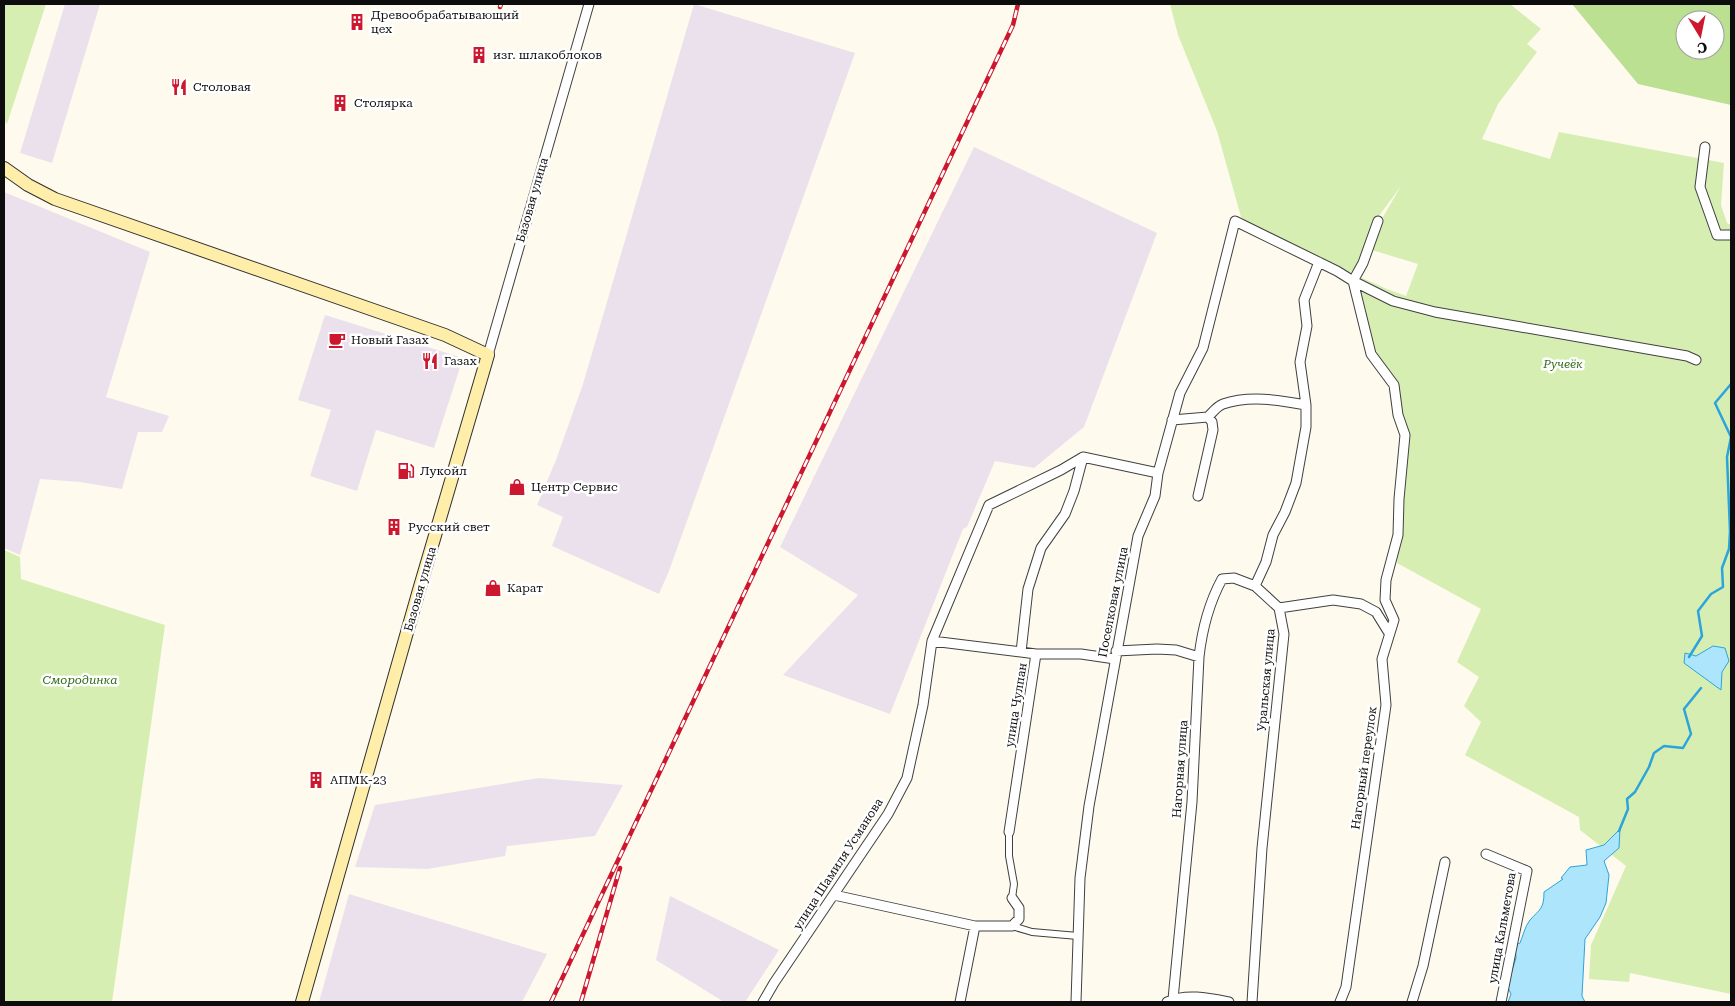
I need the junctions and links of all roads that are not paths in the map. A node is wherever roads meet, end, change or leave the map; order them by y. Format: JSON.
{"nodes":[{"id":1,"x":589,"y":4,"type":"edge"},
{"id":2,"x":1705,"y":147,"type":"dead end"},
{"id":3,"x":4,"y":168,"type":"edge"},
{"id":4,"x":1378,"y":221,"type":"dead end"},
{"id":5,"x":1731,"y":235,"type":"edge"},
{"id":6,"x":1319,"y":262,"type":"junction"},
{"id":7,"x":1353,"y":281,"type":"junction"},
{"id":8,"x":488,"y":355,"type":"junction"},
{"id":9,"x":1696,"y":360,"type":"dead end"},
{"id":10,"x":1306,"y":405,"type":"junction"},
{"id":11,"x":1208,"y":417,"type":"junction"},
{"id":12,"x":1172,"y":420,"type":"junction"},
{"id":13,"x":1083,"y":457,"type":"junction"},
{"id":14,"x":1158,"y":473,"type":"junction"},
{"id":15,"x":1198,"y":496,"type":"dead end"},
{"id":16,"x":1255,"y":586,"type":"junction"},
{"id":17,"x":1279,"y":608,"type":"junction"},
{"id":18,"x":1389,"y":633,"type":"junction"},
{"id":19,"x":932,"y":641,"type":"junction"},
{"id":20,"x":1021,"y":652,"type":"junction"},
{"id":21,"x":1036,"y":654,"type":"junction"},
{"id":22,"x":1116,"y":655,"type":"junction"},
{"id":23,"x":1198,"y":657,"type":"junction"},
{"id":24,"x":1009,"y":832,"type":"joint"},
{"id":25,"x":1486,"y":854,"type":"dead end"},
{"id":26,"x":1445,"y":862,"type":"dead end"},
{"id":27,"x":834,"y":895,"type":"junction"},
{"id":28,"x":1012,"y":898,"type":"joint"},
{"id":29,"x":975,"y":926,"type":"junction"},
{"id":30,"x":1012,"y":926,"type":"junction"},
{"id":31,"x":1078,"y":936,"type":"junction"},
{"id":32,"x":1170,"y":1001,"type":"edge"},
{"id":33,"x":302,"y":1002,"type":"edge"},
{"id":34,"x":763,"y":1002,"type":"edge"},
{"id":35,"x":960,"y":1002,"type":"edge"},
{"id":36,"x":1076,"y":1002,"type":"edge"},
{"id":37,"x":1229,"y":1002,"type":"edge"},
{"id":38,"x":1252,"y":1002,"type":"edge"},
{"id":39,"x":1340,"y":1002,"type":"edge"},
{"id":40,"x":1412,"y":1002,"type":"edge"},
{"id":41,"x":1501,"y":1002,"type":"edge"}],
"edges":[{"from":1,"to":8,"type":"street","name":"Базовая улица"},
{"from":2,"to":5,"type":"street"},
{"from":3,"to":8,"type":"main road"},
{"from":4,"to":7,"type":"street"},
{"from":6,"to":7,"type":"street"},
{"from":6,"to":10,"type":"street"},
{"from":6,"to":12,"type":"street","name":"Поселковая улица"},
{"from":7,"to":9,"type":"street"},
{"from":7,"to":18,"type":"street","name":"Нагорный переулок"},
{"from":8,"to":33,"type":"main road","name":"Базовая улица"},
{"from":10,"to":11,"type":"street"},
{"from":10,"to":16,"type":"street"},
{"from":11,"to":12,"type":"street"},
{"from":11,"to":15,"type":"street"},
{"from":12,"to":14,"type":"street","name":"Поселковая улица"},
{"from":13,"to":14,"type":"street"},
{"from":13,"to":19,"type":"street","name":"улица Шамиля Усманова"},
{"from":13,"to":20,"type":"street","name":"улица Чулпан"},
{"from":14,"to":22,"type":"street","name":"Поселковая улица"},
{"from":16,"to":17,"type":"street"},
{"from":16,"to":23,"type":"street","name":"Нагорная улица"},
{"from":17,"to":18,"type":"street"},
{"from":17,"to":38,"type":"street","name":"Уральская улица"},
{"from":18,"to":39,"type":"street","name":"Нагорный переулок"},
{"from":19,"to":20,"type":"street"},
{"from":19,"to":27,"type":"street","name":"улица Шамиля Усманова"},
{"from":20,"to":21,"type":"street","name":"улица Чулпан"},
{"from":21,"to":22,"type":"street"},
{"from":21,"to":24,"type":"street","name":"улица Чулпан"},
{"from":22,"to":23,"type":"street"},
{"from":22,"to":31,"type":"street","name":"Поселковая улица"},
{"from":23,"to":32,"type":"street","name":"Нагорная улица"},
{"from":24,"to":28,"type":"street"},
{"from":25,"to":41,"type":"street","name":"улица Кальметова"},
{"from":26,"to":40,"type":"street"},
{"from":27,"to":29,"type":"street"},
{"from":27,"to":34,"type":"street","name":"улица Шамиля Усманова"},
{"from":28,"to":30,"type":"street"},
{"from":29,"to":30,"type":"street"},
{"from":29,"to":35,"type":"street"},
{"from":30,"to":31,"type":"street"},
{"from":31,"to":36,"type":"street","name":"Поселковая улица"},
{"from":32,"to":37,"type":"street"}]}
